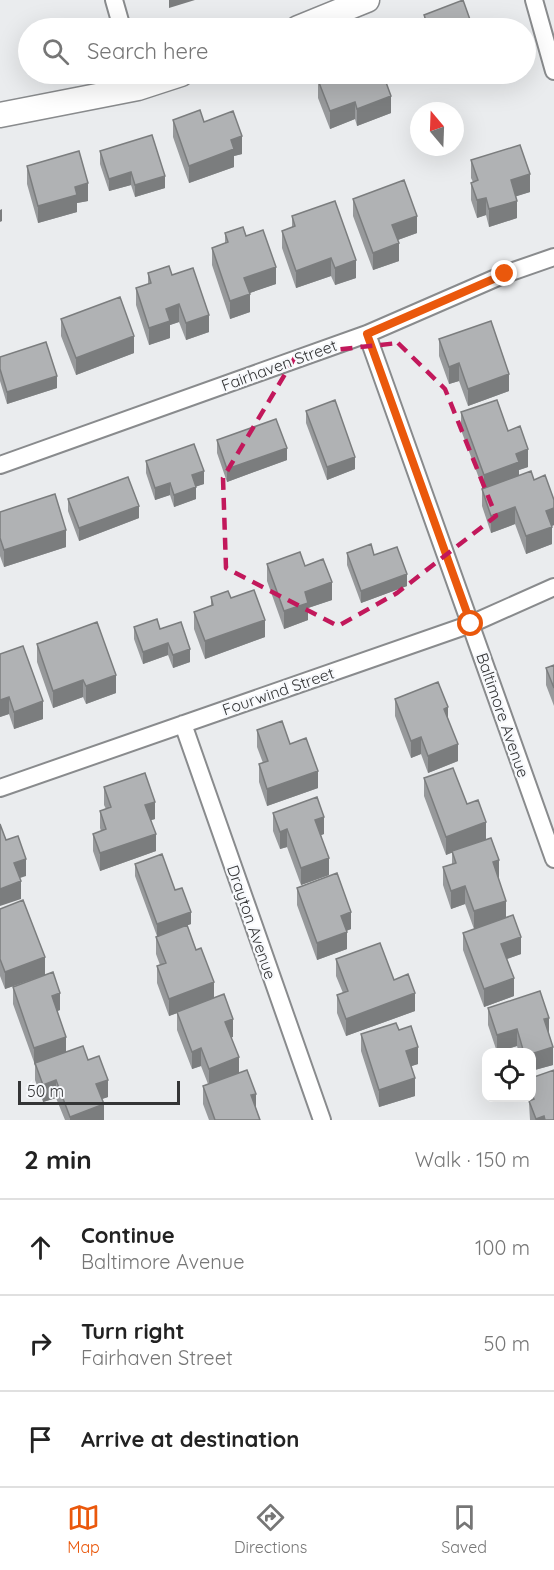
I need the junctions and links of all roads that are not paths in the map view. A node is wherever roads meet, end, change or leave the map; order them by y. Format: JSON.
{"nodes":[{"id":1,"x":114,"y":0,"type":"edge"},
{"id":2,"x":368,"y":0,"type":"edge"},
{"id":3,"x":534,"y":0,"type":"edge"},
{"id":4,"x":119,"y":18,"type":"edge"},
{"id":5,"x":323,"y":18,"type":"edge"},
{"id":6,"x":554,"y":71,"type":"edge"},
{"id":7,"x":124,"y":84,"type":"edge"},
{"id":8,"x":0,"y":115,"type":"edge"},
{"id":9,"x":554,"y":257,"type":"edge"},
{"id":10,"x":367,"y":334,"type":"junction"},
{"id":11,"x":0,"y":465,"type":"edge"},
{"id":12,"x":554,"y":587,"type":"edge"},
{"id":13,"x":471,"y":624,"type":"junction"},
{"id":14,"x":183,"y":724,"type":"junction"},
{"id":15,"x":0,"y":788,"type":"edge"},
{"id":16,"x":554,"y":860,"type":"edge"},
{"id":17,"x":322,"y":1120,"type":"edge"}],
"edges":[{"from":1,"to":4,"type":"street"},
{"from":2,"to":5,"type":"main road"},
{"from":3,"to":6,"type":"street"},
{"from":7,"to":8,"type":"main road"},
{"from":9,"to":10,"type":"street","name":"Fairhaven Street"},
{"from":10,"to":11,"type":"street","name":"Fairhaven Street"},
{"from":10,"to":13,"type":"street","name":"Baltimore Avenue"},
{"from":12,"to":13,"type":"street","name":"Fourwind Street"},
{"from":13,"to":14,"type":"street","name":"Fourwind Street"},
{"from":13,"to":16,"type":"street","name":"Baltimore Avenue"},
{"from":14,"to":15,"type":"street","name":"Fourwind Street"},
{"from":14,"to":17,"type":"street","name":"Drayton Avenue"}]}
